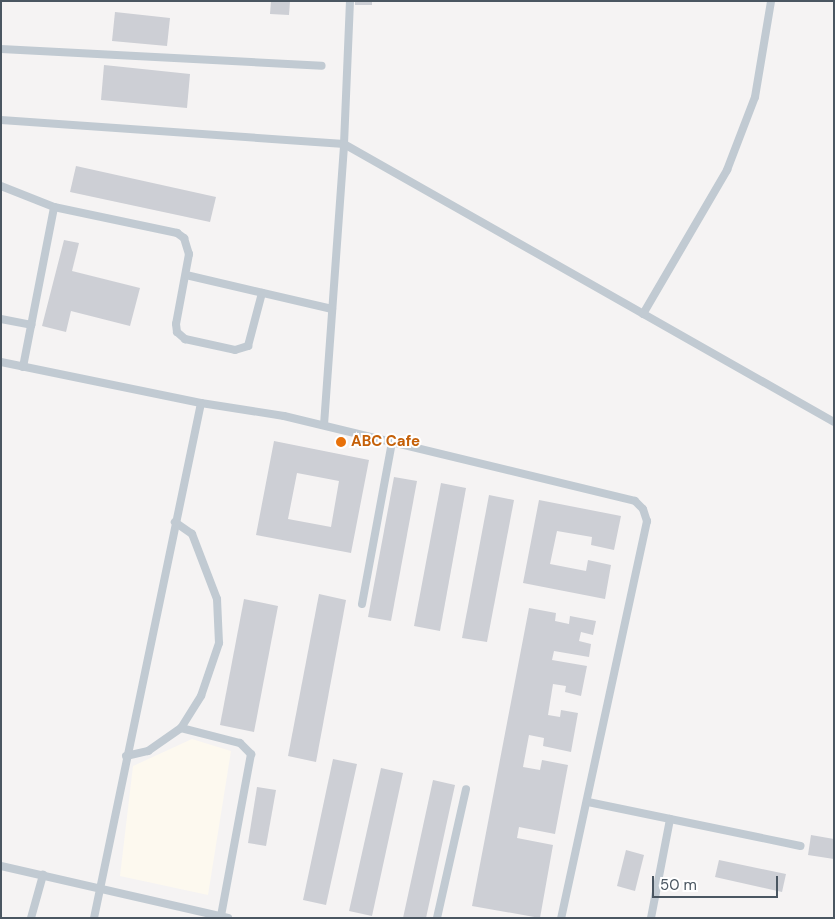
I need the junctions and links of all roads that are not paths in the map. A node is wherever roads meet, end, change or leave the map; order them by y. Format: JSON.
{"nodes":[{"id":1,"x":350,"y":1,"type":"edge"},
{"id":2,"x":771,"y":1,"type":"edge"},
{"id":3,"x":1,"y":49,"type":"edge"},
{"id":4,"x":322,"y":66,"type":"dead end"},
{"id":5,"x":1,"y":120,"type":"edge"},
{"id":6,"x":344,"y":144,"type":"junction"},
{"id":7,"x":1,"y":186,"type":"edge"},
{"id":8,"x":54,"y":207,"type":"junction"},
{"id":9,"x":186,"y":275,"type":"junction"},
{"id":10,"x":262,"y":293,"type":"junction"},
{"id":11,"x":332,"y":310,"type":"junction"},
{"id":12,"x":643,"y":314,"type":"junction"},
{"id":13,"x":1,"y":319,"type":"edge"},
{"id":14,"x":31,"y":325,"type":"junction"},
{"id":15,"x":1,"y":362,"type":"edge"},
{"id":16,"x":23,"y":367,"type":"junction"},
{"id":17,"x":201,"y":403,"type":"junction"},
{"id":18,"x":834,"y":422,"type":"edge"},
{"id":19,"x":324,"y":425,"type":"junction"},
{"id":20,"x":392,"y":442,"type":"junction"},
{"id":21,"x":176,"y":522,"type":"junction"},
{"id":22,"x":362,"y":604,"type":"dead end"},
{"id":23,"x":180,"y":728,"type":"junction"},
{"id":24,"x":126,"y":756,"type":"junction"},
{"id":25,"x":466,"y":790,"type":"dead end"},
{"id":26,"x":588,"y":802,"type":"junction"},
{"id":27,"x":670,"y":819,"type":"junction"},
{"id":28,"x":800,"y":846,"type":"dead end"},
{"id":29,"x":1,"y":866,"type":"edge"},
{"id":30,"x":43,"y":875,"type":"junction"},
{"id":31,"x":102,"y":889,"type":"junction"},
{"id":32,"x":224,"y":917,"type":"edge"},
{"id":33,"x":31,"y":918,"type":"edge"},
{"id":34,"x":94,"y":918,"type":"edge"},
{"id":35,"x":437,"y":918,"type":"edge"},
{"id":36,"x":561,"y":918,"type":"edge"},
{"id":37,"x":651,"y":918,"type":"edge"}],
"edges":[{"from":1,"to":6,"type":"lane"},
{"from":2,"to":12,"type":"lane"},
{"from":3,"to":4,"type":"lane"},
{"from":5,"to":6,"type":"lane"},
{"from":6,"to":11,"type":"lane"},
{"from":6,"to":12,"type":"lane"},
{"from":7,"to":8,"type":"lane"},
{"from":8,"to":9,"type":"lane"},
{"from":8,"to":14,"type":"lane"},
{"from":9,"to":10,"type":"lane"},
{"from":9,"to":10,"type":"lane"},
{"from":10,"to":11,"type":"lane"},
{"from":11,"to":19,"type":"lane"},
{"from":12,"to":18,"type":"lane"},
{"from":13,"to":14,"type":"lane"},
{"from":14,"to":16,"type":"lane"},
{"from":15,"to":16,"type":"lane"},
{"from":16,"to":17,"type":"lane"},
{"from":17,"to":19,"type":"lane"},
{"from":17,"to":21,"type":"lane"},
{"from":19,"to":20,"type":"lane"},
{"from":20,"to":22,"type":"lane"},
{"from":20,"to":26,"type":"lane"},
{"from":21,"to":23,"type":"lane"},
{"from":21,"to":24,"type":"lane"},
{"from":23,"to":24,"type":"lane"},
{"from":23,"to":32,"type":"lane"},
{"from":24,"to":31,"type":"lane"},
{"from":25,"to":35,"type":"lane"},
{"from":26,"to":27,"type":"lane"},
{"from":26,"to":36,"type":"lane"},
{"from":27,"to":28,"type":"lane"},
{"from":27,"to":37,"type":"lane"},
{"from":29,"to":30,"type":"lane"},
{"from":30,"to":31,"type":"lane"},
{"from":30,"to":33,"type":"lane"},
{"from":31,"to":32,"type":"lane"},
{"from":31,"to":34,"type":"lane"}]}
